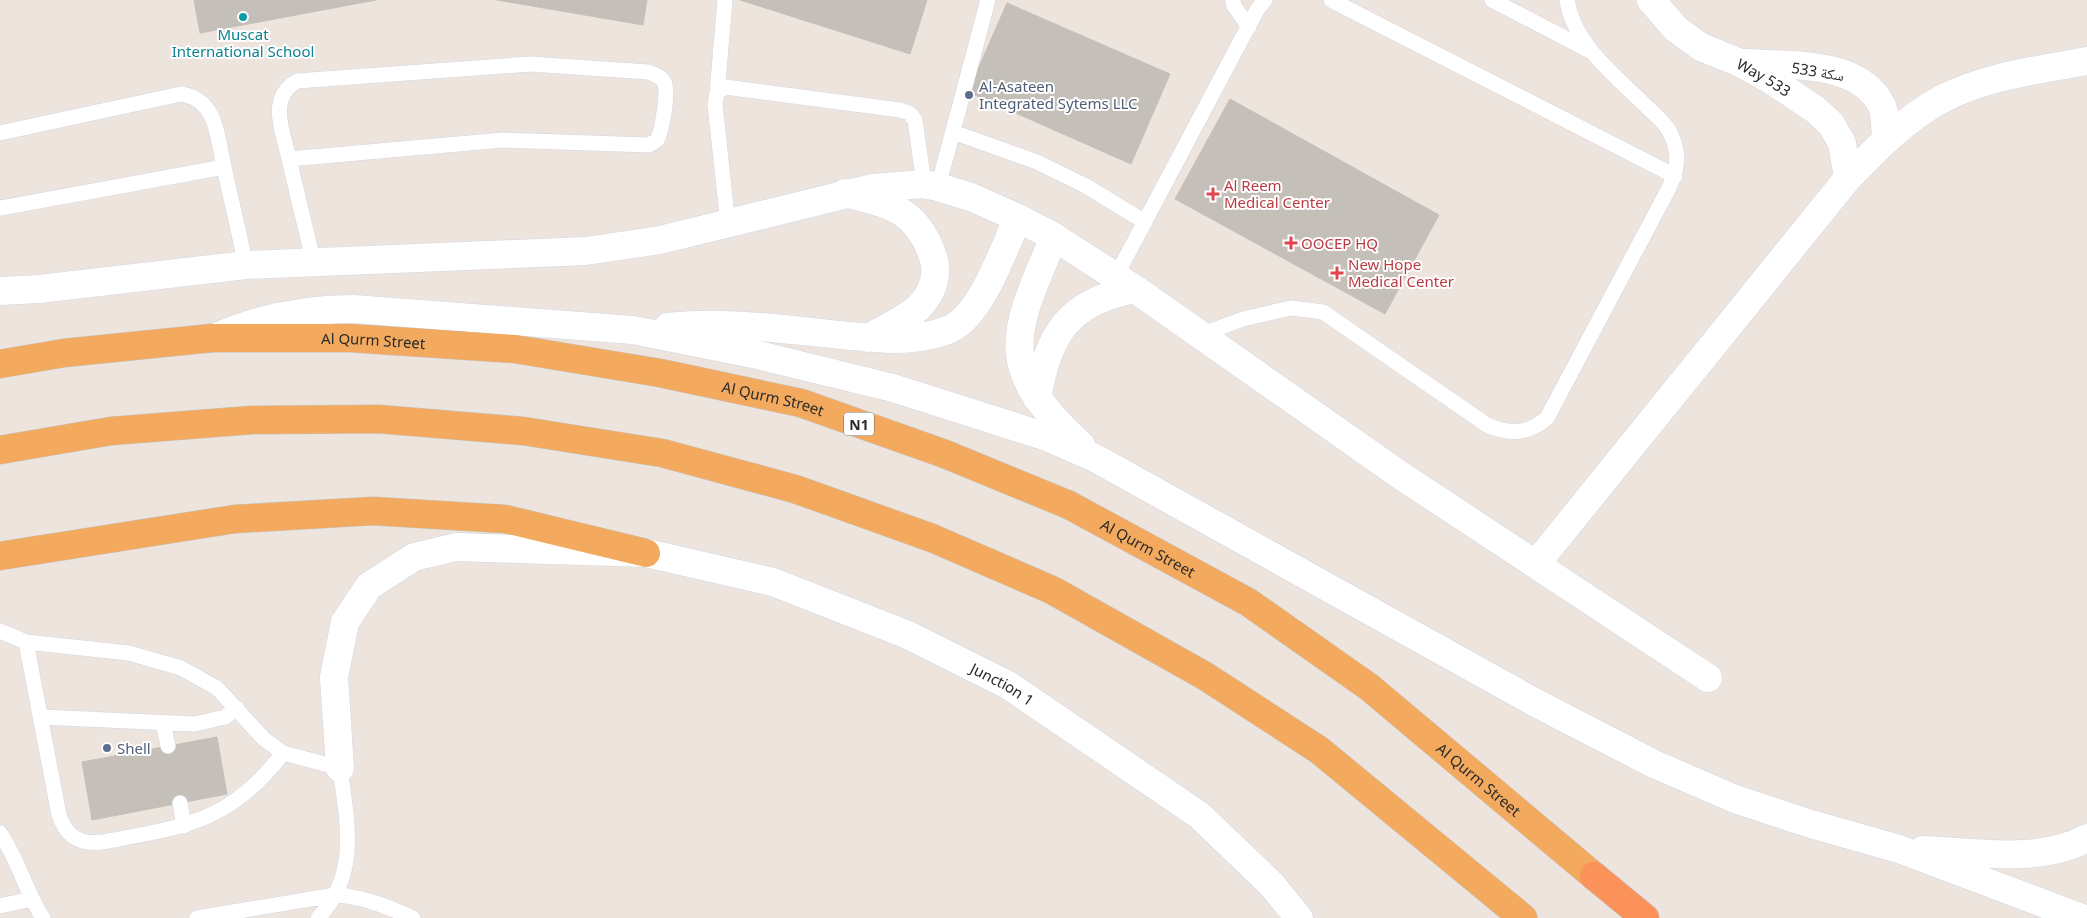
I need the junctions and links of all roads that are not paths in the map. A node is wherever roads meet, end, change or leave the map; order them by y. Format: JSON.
{"nodes":[{"id":1,"x":725,"y":0,"type":"edge"},
{"id":2,"x":988,"y":0,"type":"edge"},
{"id":3,"x":1233,"y":0,"type":"edge"},
{"id":4,"x":1266,"y":0,"type":"edge"},
{"id":5,"x":1331,"y":0,"type":"edge"},
{"id":6,"x":1492,"y":0,"type":"edge"},
{"id":7,"x":1567,"y":0,"type":"edge"},
{"id":8,"x":1651,"y":0,"type":"edge"},
{"id":9,"x":1249,"y":27,"type":"junction"},
{"id":10,"x":1591,"y":52,"type":"junction"},
{"id":11,"x":2087,"y":61,"type":"edge"},
{"id":12,"x":1738,"y":62,"type":"junction"},
{"id":13,"x":717,"y":93,"type":"junction"},
{"id":14,"x":953,"y":132,"type":"junction"},
{"id":15,"x":0,"y":134,"type":"edge"},
{"id":16,"x":1886,"y":138,"type":"junction"},
{"id":17,"x":289,"y":159,"type":"junction"},
{"id":18,"x":224,"y":168,"type":"junction"},
{"id":19,"x":1675,"y":176,"type":"junction"},
{"id":20,"x":1848,"y":178,"type":"junction"},
{"id":21,"x":931,"y":186,"type":"junction"},
{"id":22,"x":846,"y":193,"type":"junction"},
{"id":23,"x":0,"y":208,"type":"edge"},
{"id":24,"x":1018,"y":218,"type":"junction"},
{"id":25,"x":1145,"y":222,"type":"junction"},
{"id":26,"x":728,"y":225,"type":"junction"},
{"id":27,"x":1054,"y":237,"type":"junction"},
{"id":28,"x":313,"y":260,"type":"junction"},
{"id":29,"x":246,"y":265,"type":"junction"},
{"id":30,"x":1125,"y":282,"type":"junction"},
{"id":31,"x":0,"y":291,"type":"edge"},
{"id":32,"x":633,"y":330,"type":"junction"},
{"id":33,"x":1200,"y":335,"type":"junction"},
{"id":34,"x":212,"y":338,"type":"junction"},
{"id":35,"x":868,"y":338,"type":"junction"},
{"id":36,"x":0,"y":364,"type":"edge"},
{"id":37,"x":1037,"y":398,"type":"junction"},
{"id":38,"x":0,"y":450,"type":"edge"},
{"id":39,"x":1097,"y":458,"type":"junction"},
{"id":40,"x":646,"y":553,"type":"junction"},
{"id":41,"x":0,"y":556,"type":"edge"},
{"id":42,"x":1536,"y":564,"type":"junction"},
{"id":43,"x":0,"y":631,"type":"edge"},
{"id":44,"x":26,"y":642,"type":"junction"},
{"id":45,"x":1708,"y":678,"type":"dead end"},
{"id":46,"x":237,"y":708,"type":"junction"},
{"id":47,"x":40,"y":717,"type":"junction"},
{"id":48,"x":163,"y":723,"type":"junction"},
{"id":49,"x":168,"y":746,"type":"dead end"},
{"id":50,"x":283,"y":754,"type":"junction"},
{"id":51,"x":340,"y":768,"type":"junction"},
{"id":52,"x":180,"y":803,"type":"dead end"},
{"id":53,"x":184,"y":826,"type":"junction"},
{"id":54,"x":0,"y":834,"type":"edge"},
{"id":55,"x":2087,"y":838,"type":"edge"},
{"id":56,"x":1899,"y":849,"type":"junction"},
{"id":57,"x":335,"y":895,"type":"junction"},
{"id":58,"x":32,"y":899,"type":"junction"},
{"id":59,"x":0,"y":906,"type":"edge"},
{"id":60,"x":42,"y":918,"type":"edge"},
{"id":61,"x":197,"y":918,"type":"edge"},
{"id":62,"x":318,"y":918,"type":"edge"},
{"id":63,"x":413,"y":918,"type":"edge"},
{"id":64,"x":1299,"y":918,"type":"edge"},
{"id":65,"x":1523,"y":918,"type":"edge"},
{"id":66,"x":1645,"y":918,"type":"edge"},
{"id":67,"x":2082,"y":918,"type":"edge"}],
"edges":[{"from":1,"to":13,"type":"lane"},
{"from":2,"to":14,"type":"lane"},
{"from":3,"to":9,"type":"lane"},
{"from":4,"to":9,"type":"lane"},
{"from":5,"to":19,"type":"lane"},
{"from":6,"to":10,"type":"lane"},
{"from":7,"to":10,"type":"lane"},
{"from":8,"to":12,"type":"street","name":"Way 533"},
{"from":9,"to":25,"type":"lane"},
{"from":10,"to":19,"type":"lane"},
{"from":11,"to":16,"type":"street"},
{"from":12,"to":16,"type":"street","name":"سكة 533"},
{"from":12,"to":20,"type":"street","name":"Way 533"},
{"from":13,"to":21,"type":"lane"},
{"from":13,"to":26,"type":"lane"},
{"from":14,"to":21,"type":"lane"},
{"from":14,"to":25,"type":"lane"},
{"from":15,"to":18,"type":"lane"},
{"from":16,"to":20,"type":"street"},
{"from":17,"to":17,"type":"lane"},
{"from":17,"to":28,"type":"lane"},
{"from":18,"to":23,"type":"lane"},
{"from":18,"to":29,"type":"lane"},
{"from":19,"to":33,"type":"lane"},
{"from":20,"to":42,"type":"street"},
{"from":21,"to":22,"type":"street"},
{"from":21,"to":24,"type":"street"},
{"from":22,"to":26,"type":"street"},
{"from":22,"to":35,"type":"street"},
{"from":24,"to":27,"type":"street"},
{"from":24,"to":35,"type":"street"},
{"from":25,"to":30,"type":"lane"},
{"from":26,"to":28,"type":"street"},
{"from":27,"to":30,"type":"street"},
{"from":27,"to":37,"type":"street"},
{"from":28,"to":29,"type":"street"},
{"from":29,"to":31,"type":"street"},
{"from":30,"to":33,"type":"street"},
{"from":30,"to":37,"type":"street"},
{"from":32,"to":34,"type":"street"},
{"from":32,"to":35,"type":"street"},
{"from":32,"to":39,"type":"street"},
{"from":33,"to":42,"type":"street"},
{"from":34,"to":36,"type":"highway","name":"Al Qurm Street","number":"N1"},
{"from":34,"to":66,"type":"highway","name":"Al Qurm Street","number":"N1"},
{"from":37,"to":39,"type":"street"},
{"from":38,"to":65,"type":"highway"},
{"from":39,"to":56,"type":"street"},
{"from":40,"to":41,"type":"highway"},
{"from":40,"to":51,"type":"street","name":"Junction 1"},
{"from":40,"to":64,"type":"street","name":"Junction 1"},
{"from":42,"to":45,"type":"street"},
{"from":43,"to":44,"type":"lane"},
{"from":44,"to":46,"type":"lane"},
{"from":44,"to":47,"type":"lane"},
{"from":46,"to":48,"type":"lane"},
{"from":46,"to":50,"type":"lane"},
{"from":47,"to":48,"type":"lane"},
{"from":47,"to":53,"type":"lane"},
{"from":48,"to":49,"type":"lane"},
{"from":50,"to":51,"type":"lane"},
{"from":50,"to":53,"type":"lane"},
{"from":51,"to":57,"type":"lane"},
{"from":52,"to":53,"type":"lane"},
{"from":54,"to":58,"type":"lane"},
{"from":55,"to":56,"type":"street"},
{"from":56,"to":67,"type":"street"},
{"from":57,"to":61,"type":"lane"},
{"from":57,"to":62,"type":"lane"},
{"from":57,"to":63,"type":"lane"},
{"from":58,"to":59,"type":"lane"},
{"from":58,"to":60,"type":"lane"}]}
